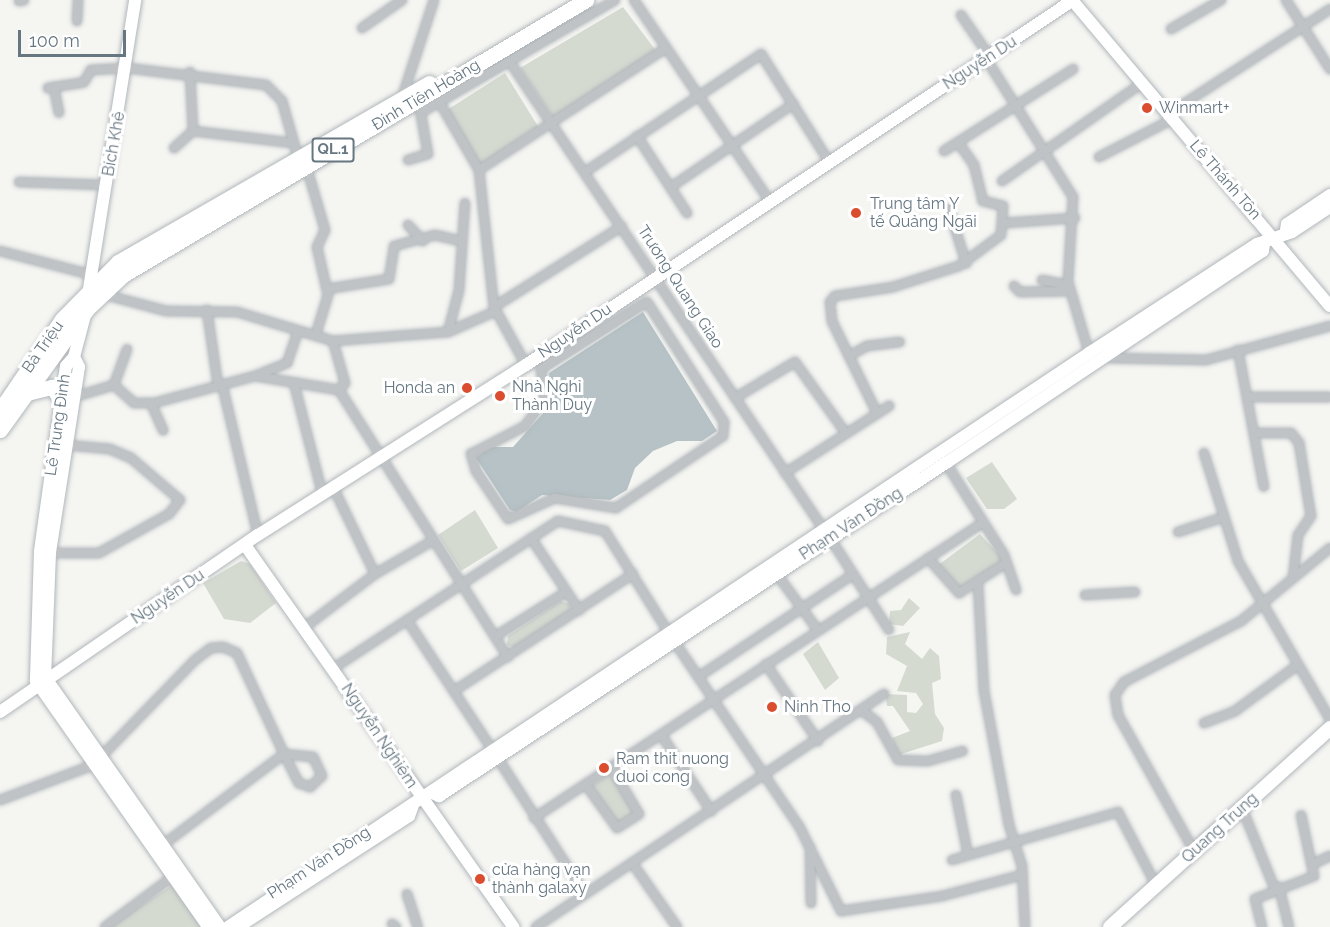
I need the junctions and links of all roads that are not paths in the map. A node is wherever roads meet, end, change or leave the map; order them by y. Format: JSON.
{"nodes":[{"id":1,"x":78,"y":0,"type":"edge"},
{"id":2,"x":135,"y":0,"type":"edge"},
{"id":3,"x":402,"y":0,"type":"edge"},
{"id":4,"x":434,"y":0,"type":"edge"},
{"id":5,"x":567,"y":0,"type":"edge"},
{"id":6,"x":586,"y":0,"type":"edge"},
{"id":7,"x":615,"y":0,"type":"edge"},
{"id":8,"x":634,"y":0,"type":"edge"},
{"id":9,"x":1072,"y":0,"type":"edge"},
{"id":10,"x":1221,"y":0,"type":"edge"},
{"id":11,"x":1286,"y":0,"type":"edge"},
{"id":12,"x":1330,"y":9,"type":"edge"},
{"id":13,"x":961,"y":15,"type":"dead end"},
{"id":14,"x":76,"y":21,"type":"dead end"},
{"id":15,"x":1302,"y":27,"type":"junction"},
{"id":16,"x":362,"y":28,"type":"dead end"},
{"id":17,"x":1171,"y":29,"type":"dead end"},
{"id":18,"x":666,"y":48,"type":"junction"},
{"id":19,"x":988,"y":58,"type":"junction"},
{"id":20,"x":510,"y":62,"type":"junction"},
{"id":21,"x":127,"y":68,"type":"junction"},
{"id":22,"x":1073,"y":69,"type":"dead end"},
{"id":23,"x":1330,"y":69,"type":"edge"},
{"id":24,"x":190,"y":72,"type":"junction"},
{"id":25,"x":1142,"y":83,"type":"junction"},
{"id":26,"x":699,"y":95,"type":"junction"},
{"id":27,"x":440,"y":103,"type":"junction"},
{"id":28,"x":414,"y":104,"type":"junction"},
{"id":29,"x":793,"y":104,"type":"junction"},
{"id":30,"x":1018,"y":108,"type":"junction"},
{"id":31,"x":59,"y":113,"type":"dead end"},
{"id":32,"x":1170,"y":116,"type":"junction"},
{"id":33,"x":551,"y":122,"type":"junction"},
{"id":34,"x":194,"y":131,"type":"junction"},
{"id":35,"x":637,"y":136,"type":"junction"},
{"id":36,"x":960,"y":145,"type":"junction"},
{"id":37,"x":731,"y":146,"type":"junction"},
{"id":38,"x":174,"y":148,"type":"dead end"},
{"id":39,"x":944,"y":151,"type":"dead end"},
{"id":40,"x":1045,"y":152,"type":"junction"},
{"id":41,"x":299,"y":155,"type":"junction"},
{"id":42,"x":1099,"y":157,"type":"dead end"},
{"id":43,"x":408,"y":160,"type":"dead end"},
{"id":44,"x":828,"y":160,"type":"junction"},
{"id":45,"x":479,"y":170,"type":"junction"},
{"id":46,"x":585,"y":172,"type":"junction"},
{"id":47,"x":1002,"y":181,"type":"dead end"},
{"id":48,"x":19,"y":182,"type":"dead end"},
{"id":49,"x":107,"y":185,"type":"junction"},
{"id":50,"x":671,"y":187,"type":"junction"},
{"id":51,"x":1330,"y":195,"type":"edge"},
{"id":52,"x":770,"y":202,"type":"junction"},
{"id":53,"x":465,"y":203,"type":"dead end"},
{"id":54,"x":1330,"y":207,"type":"edge"},
{"id":55,"x":949,"y":209,"type":"dead end"},
{"id":56,"x":687,"y":213,"type":"dead end"},
{"id":57,"x":1075,"y":218,"type":"junction"},
{"id":58,"x":1005,"y":224,"type":"junction"},
{"id":59,"x":408,"y":225,"type":"dead end"},
{"id":60,"x":622,"y":226,"type":"junction"},
{"id":61,"x":1286,"y":230,"type":"junction"},
{"id":62,"x":423,"y":241,"type":"junction"},
{"id":63,"x":460,"y":241,"type":"junction"},
{"id":64,"x":1269,"y":241,"type":"junction"},
{"id":65,"x":0,"y":251,"type":"edge"},
{"id":66,"x":966,"y":263,"type":"junction"},
{"id":67,"x":657,"y":277,"type":"junction"},
{"id":68,"x":1042,"y":280,"type":"dead end"},
{"id":69,"x":94,"y":285,"type":"junction"},
{"id":70,"x":1014,"y":286,"type":"dead end"},
{"id":71,"x":1069,"y":288,"type":"junction"},
{"id":72,"x":327,"y":289,"type":"junction"},
{"id":73,"x":1330,"y":306,"type":"edge"},
{"id":74,"x":1168,"y":308,"type":"junction"},
{"id":75,"x":87,"y":309,"type":"junction"},
{"id":76,"x":495,"y":309,"type":"junction"},
{"id":77,"x":207,"y":310,"type":"junction"},
{"id":78,"x":1330,"y":326,"type":"edge"},
{"id":79,"x":448,"y":332,"type":"junction"},
{"id":80,"x":297,"y":334,"type":"junction"},
{"id":81,"x":316,"y":334,"type":"junction"},
{"id":82,"x":333,"y":341,"type":"junction"},
{"id":83,"x":900,"y":342,"type":"dead end"},
{"id":84,"x":127,"y":349,"type":"dead end"},
{"id":85,"x":1238,"y":351,"type":"junction"},
{"id":86,"x":1089,"y":353,"type":"junction"},
{"id":87,"x":849,"y":356,"type":"junction"},
{"id":88,"x":1104,"y":358,"type":"junction"},
{"id":89,"x":284,"y":364,"type":"junction"},
{"id":90,"x":526,"y":365,"type":"junction"},
{"id":91,"x":255,"y":376,"type":"junction"},
{"id":92,"x":1055,"y":383,"type":"junction"},
{"id":93,"x":220,"y":384,"type":"junction"},
{"id":94,"x":114,"y":386,"type":"junction"},
{"id":95,"x":291,"y":386,"type":"junction"},
{"id":96,"x":339,"y":390,"type":"junction"},
{"id":97,"x":1247,"y":397,"type":"junction"},
{"id":98,"x":1330,"y":397,"type":"edge"},
{"id":99,"x":735,"y":398,"type":"junction"},
{"id":100,"x":8,"y":399,"type":"edge"},
{"id":101,"x":69,"y":400,"type":"junction"},
{"id":102,"x":152,"y":403,"type":"junction"},
{"id":103,"x":889,"y":406,"type":"dead end"},
{"id":104,"x":876,"y":411,"type":"junction"},
{"id":105,"x":0,"y":430,"type":"edge"},
{"id":106,"x":163,"y":430,"type":"dead end"},
{"id":107,"x":845,"y":432,"type":"junction"},
{"id":108,"x":1254,"y":433,"type":"junction"},
{"id":109,"x":65,"y":445,"type":"junction"},
{"id":110,"x":1204,"y":453,"type":"dead end"},
{"id":111,"x":383,"y":458,"type":"junction"},
{"id":112,"x":941,"y":458,"type":"junction"},
{"id":113,"x":785,"y":473,"type":"junction"},
{"id":114,"x":1264,"y":486,"type":"dead end"},
{"id":115,"x":329,"y":492,"type":"junction"},
{"id":116,"x":506,"y":518,"type":"joint"},
{"id":117,"x":1221,"y":518,"type":"junction"},
{"id":118,"x":982,"y":523,"type":"junction"},
{"id":119,"x":1178,"y":532,"type":"dead end"},
{"id":120,"x":827,"y":534,"type":"junction"},
{"id":121,"x":258,"y":535,"type":"junction"},
{"id":122,"x":531,"y":538,"type":"junction"},
{"id":123,"x":434,"y":540,"type":"junction"},
{"id":124,"x":245,"y":544,"type":"junction"},
{"id":125,"x":45,"y":552,"type":"junction"},
{"id":126,"x":1329,"y":552,"type":"edge"},
{"id":127,"x":928,"y":558,"type":"junction"},
{"id":128,"x":1006,"y":562,"type":"junction"},
{"id":129,"x":776,"y":573,"type":"junction"},
{"id":130,"x":375,"y":574,"type":"junction"},
{"id":131,"x":633,"y":574,"type":"junction"},
{"id":132,"x":852,"y":574,"type":"junction"},
{"id":133,"x":1296,"y":575,"type":"junction"},
{"id":134,"x":462,"y":584,"type":"junction"},
{"id":135,"x":978,"y":584,"type":"junction"},
{"id":136,"x":1016,"y":590,"type":"dead end"},
{"id":137,"x":566,"y":592,"type":"junction"},
{"id":138,"x":1135,"y":592,"type":"dead end"},
{"id":139,"x":1085,"y":595,"type":"dead end"},
{"id":140,"x":866,"y":596,"type":"junction"},
{"id":141,"x":1263,"y":604,"type":"junction"},
{"id":142,"x":801,"y":608,"type":"junction"},
{"id":143,"x":579,"y":610,"type":"junction"},
{"id":144,"x":407,"y":620,"type":"junction"},
{"id":145,"x":305,"y":627,"type":"junction"},
{"id":146,"x":817,"y":629,"type":"junction"},
{"id":147,"x":889,"y":630,"type":"dead end"},
{"id":148,"x":496,"y":636,"type":"junction"},
{"id":149,"x":671,"y":636,"type":"junction"},
{"id":150,"x":508,"y":657,"type":"junction"},
{"id":151,"x":766,"y":664,"type":"junction"},
{"id":152,"x":1295,"y":666,"type":"junction"},
{"id":153,"x":334,"y":668,"type":"junction"},
{"id":154,"x":698,"y":677,"type":"junction"},
{"id":155,"x":42,"y":682,"type":"junction"},
{"id":156,"x":454,"y":691,"type":"junction"},
{"id":157,"x":884,"y":694,"type":"dead end"},
{"id":158,"x":713,"y":701,"type":"junction"},
{"id":159,"x":861,"y":710,"type":"junction"},
{"id":160,"x":0,"y":712,"type":"edge"},
{"id":161,"x":1330,"y":719,"type":"edge"},
{"id":162,"x":1204,"y":723,"type":"dead end"},
{"id":163,"x":1330,"y":728,"type":"edge"},
{"id":164,"x":662,"y":736,"type":"junction"},
{"id":165,"x":818,"y":741,"type":"junction"},
{"id":166,"x":963,"y":751,"type":"dead end"},
{"id":167,"x":494,"y":753,"type":"junction"},
{"id":168,"x":284,"y":754,"type":"junction"},
{"id":169,"x":96,"y":761,"type":"junction"},
{"id":170,"x":612,"y":769,"type":"junction"},
{"id":171,"x":763,"y":777,"type":"junction"},
{"id":172,"x":586,"y":785,"type":"junction"},
{"id":173,"x":956,"y":795,"type":"dead end"},
{"id":174,"x":0,"y":800,"type":"edge"},
{"id":175,"x":422,"y":801,"type":"junction"},
{"id":176,"x":1242,"y":808,"type":"junction"},
{"id":177,"x":711,"y":811,"type":"junction"},
{"id":178,"x":135,"y":814,"type":"junction"},
{"id":179,"x":1301,"y":815,"type":"dead end"},
{"id":180,"x":534,"y":818,"type":"junction"},
{"id":181,"x":810,"y":844,"type":"junction"},
{"id":182,"x":162,"y":845,"type":"junction"},
{"id":183,"x":1016,"y":845,"type":"junction"},
{"id":184,"x":1194,"y":851,"type":"junction"},
{"id":185,"x":968,"y":855,"type":"junction"},
{"id":186,"x":1330,"y":856,"type":"edge"},
{"id":187,"x":952,"y":860,"type":"dead end"},
{"id":188,"x":633,"y":864,"type":"junction"},
{"id":189,"x":1313,"y":864,"type":"junction"},
{"id":190,"x":1022,"y":875,"type":"junction"},
{"id":191,"x":172,"y":877,"type":"junction"},
{"id":192,"x":1156,"y":885,"type":"junction"},
{"id":193,"x":1276,"y":887,"type":"junction"},
{"id":194,"x":407,"y":894,"type":"dead end"},
{"id":195,"x":585,"y":894,"type":"junction"},
{"id":196,"x":811,"y":903,"type":"dead end"},
{"id":197,"x":105,"y":927,"type":"edge"},
{"id":198,"x":208,"y":927,"type":"edge"},
{"id":199,"x":230,"y":927,"type":"edge"},
{"id":200,"x":418,"y":927,"type":"edge"},
{"id":201,"x":513,"y":927,"type":"edge"},
{"id":202,"x":536,"y":927,"type":"edge"},
{"id":203,"x":677,"y":927,"type":"edge"},
{"id":204,"x":1025,"y":927,"type":"edge"},
{"id":205,"x":1110,"y":927,"type":"edge"},
{"id":206,"x":1262,"y":927,"type":"edge"},
{"id":207,"x":1289,"y":927,"type":"edge"}],
"edges":[{"from":1,"to":14,"type":"street"},
{"from":2,"to":21,"type":"street","name":"Bích Khê"},
{"from":3,"to":16,"type":"street"},
{"from":4,"to":28,"type":"street"},
{"from":5,"to":28,"type":"highway","name":"Đinh Tiên Hoàng","number":"QL.1"},
{"from":6,"to":28,"type":"highway","name":"Đinh Tiên Hoàng","number":"QL.1"},
{"from":7,"to":20,"type":"street"},
{"from":8,"to":18,"type":"street"},
{"from":9,"to":19,"type":"street","name":"Nguyễn Du"},
{"from":9,"to":25,"type":"street","name":"Lê Thánh Tôn"},
{"from":10,"to":17,"type":"street"},
{"from":11,"to":15,"type":"street"},
{"from":12,"to":15,"type":"street"},
{"from":13,"to":19,"type":"street"},
{"from":15,"to":23,"type":"street"},
{"from":15,"to":32,"type":"street"},
{"from":18,"to":26,"type":"street"},
{"from":18,"to":33,"type":"street"},
{"from":19,"to":30,"type":"street"},
{"from":19,"to":44,"type":"street","name":"Nguyễn Du"},
{"from":20,"to":27,"type":"street"},
{"from":20,"to":33,"type":"street","name":"Trương Quang Giao"},
{"from":21,"to":24,"type":"street"},
{"from":21,"to":31,"type":"street"},
{"from":21,"to":49,"type":"street","name":"Bích Khê"},
{"from":22,"to":30,"type":"street"},
{"from":24,"to":34,"type":"street"},
{"from":24,"to":41,"type":"street"},
{"from":25,"to":32,"type":"street","name":"Lê Thánh Tôn"},
{"from":25,"to":40,"type":"street"},
{"from":26,"to":29,"type":"street"},
{"from":26,"to":35,"type":"street"},
{"from":26,"to":37,"type":"street"},
{"from":27,"to":28,"type":"street"},
{"from":27,"to":45,"type":"street"},
{"from":28,"to":41,"type":"highway","name":"Đinh Tiên Hoàng","number":"QL.1"},
{"from":28,"to":43,"type":"street"},
{"from":29,"to":37,"type":"street"},
{"from":29,"to":44,"type":"street"},
{"from":30,"to":36,"type":"street"},
{"from":30,"to":40,"type":"street"},
{"from":32,"to":42,"type":"street"},
{"from":32,"to":64,"type":"street","name":"Lê Thánh Tôn"},
{"from":33,"to":45,"type":"street"},
{"from":33,"to":46,"type":"street","name":"Trương Quang Giao"},
{"from":34,"to":38,"type":"street"},
{"from":34,"to":41,"type":"street"},
{"from":35,"to":46,"type":"street"},
{"from":35,"to":50,"type":"street"},
{"from":36,"to":39,"type":"street"},
{"from":36,"to":58,"type":"street"},
{"from":37,"to":50,"type":"street"},
{"from":37,"to":52,"type":"street"},
{"from":40,"to":47,"type":"street"},
{"from":40,"to":57,"type":"street"},
{"from":41,"to":69,"type":"highway","name":"Đinh Tiên Hoàng","number":"QL.1"},
{"from":41,"to":72,"type":"street"},
{"from":44,"to":52,"type":"street","name":"Nguyễn Du"},
{"from":45,"to":76,"type":"street"},
{"from":46,"to":60,"type":"street","name":"Trương Quang Giao"},
{"from":48,"to":49,"type":"street"},
{"from":49,"to":69,"type":"street","name":"Bích Khê"},
{"from":50,"to":56,"type":"street"},
{"from":51,"to":61,"type":"street","name":"Phạm Văn Đồng"},
{"from":52,"to":67,"type":"street","name":"Nguyễn Du"},
{"from":53,"to":63,"type":"street"},
{"from":54,"to":61,"type":"street","name":"Phạm Văn Đồng"},
{"from":55,"to":66,"type":"street"},
{"from":57,"to":58,"type":"street"},
{"from":57,"to":71,"type":"street"},
{"from":58,"to":66,"type":"street"},
{"from":59,"to":62,"type":"street"},
{"from":60,"to":67,"type":"street","name":"Trương Quang Giao"},
{"from":60,"to":76,"type":"street"},
{"from":61,"to":64,"type":"street","name":"Phạm Văn Đồng"},
{"from":62,"to":63,"type":"street"},
{"from":62,"to":72,"type":"street"},
{"from":63,"to":79,"type":"street"},
{"from":64,"to":73,"type":"street","name":"Lê Thánh Tôn"},
{"from":64,"to":74,"type":"street","name":"Phạm Văn Đồng"},
{"from":65,"to":69,"type":"street"},
{"from":66,"to":87,"type":"street"},
{"from":67,"to":90,"type":"street","name":"Nguyễn Du"},
{"from":67,"to":99,"type":"street","name":"Trương Quang Giao"},
{"from":68,"to":71,"type":"street"},
{"from":69,"to":75,"type":"highway","name":"Đinh Tiên Hoàng","number":"QL.1"},
{"from":69,"to":77,"type":"street"},
{"from":69,"to":100,"type":"highway","name":"Bà Triệu","number":"QL.1"},
{"from":70,"to":71,"type":"street"},
{"from":71,"to":86,"type":"street"},
{"from":72,"to":81,"type":"street"},
{"from":74,"to":86,"type":"street","name":"Phạm Văn Đồng"},
{"from":74,"to":88,"type":"street","name":"Phạm Văn Đồng"},
{"from":75,"to":100,"type":"highway","name":"Bà Triệu","number":"QL.1"},
{"from":75,"to":101,"type":"street","name":"Lê Trung Đình"},
{"from":76,"to":79,"type":"street"},
{"from":76,"to":90,"type":"street"},
{"from":77,"to":80,"type":"street"},
{"from":77,"to":93,"type":"street"},
{"from":78,"to":85,"type":"street"},
{"from":79,"to":82,"type":"street"},
{"from":80,"to":81,"type":"street"},
{"from":80,"to":89,"type":"street"},
{"from":81,"to":82,"type":"street"},
{"from":82,"to":96,"type":"street"},
{"from":83,"to":87,"type":"street"},
{"from":84,"to":94,"type":"street"},
{"from":85,"to":88,"type":"street"},
{"from":85,"to":97,"type":"street"},
{"from":86,"to":92,"type":"street","name":"Phạm Văn Đồng"},
{"from":87,"to":104,"type":"street"},
{"from":88,"to":92,"type":"street","name":"Phạm Văn Đồng"},
{"from":89,"to":91,"type":"street"},
{"from":89,"to":95,"type":"street"},
{"from":90,"to":111,"type":"street","name":"Nguyễn Du"},
{"from":91,"to":93,"type":"street"},
{"from":91,"to":95,"type":"street"},
{"from":92,"to":112,"type":"street","name":"Phạm Văn Đồng"},
{"from":93,"to":102,"type":"street"},
{"from":93,"to":121,"type":"street"},
{"from":94,"to":101,"type":"street"},
{"from":94,"to":102,"type":"street"},
{"from":95,"to":96,"type":"street"},
{"from":95,"to":115,"type":"street"},
{"from":96,"to":111,"type":"street"},
{"from":97,"to":98,"type":"street"},
{"from":97,"to":108,"type":"street"},
{"from":99,"to":107,"type":"street"},
{"from":99,"to":113,"type":"street","name":"Trương Quang Giao"},
{"from":100,"to":101,"type":"highway"},
{"from":100,"to":105,"type":"highway","name":"Bà Triệu","number":"QL.1"},
{"from":101,"to":109,"type":"street","name":"Lê Trung Đình"},
{"from":101,"to":125,"type":"street","name":"Lê Trung Đình"},
{"from":102,"to":106,"type":"street"},
{"from":103,"to":104,"type":"street"},
{"from":104,"to":107,"type":"street"},
{"from":107,"to":113,"type":"street"},
{"from":108,"to":114,"type":"street"},
{"from":108,"to":133,"type":"street"},
{"from":109,"to":125,"type":"street","name":"Lê Trung Đình"},
{"from":109,"to":125,"type":"street"},
{"from":110,"to":117,"type":"street"},
{"from":111,"to":115,"type":"street","name":"Nguyễn Du"},
{"from":111,"to":123,"type":"street"},
{"from":112,"to":118,"type":"street"},
{"from":112,"to":120,"type":"street","name":"Phạm Văn Đồng"},
{"from":113,"to":120,"type":"street","name":"Trương Quang Giao"},
{"from":115,"to":121,"type":"street","name":"Nguyễn Du"},
{"from":115,"to":130,"type":"street"},
{"from":116,"to":116,"type":"street"},
{"from":117,"to":119,"type":"street"},
{"from":117,"to":141,"type":"street"},
{"from":118,"to":127,"type":"street"},
{"from":118,"to":128,"type":"street"},
{"from":120,"to":129,"type":"street","name":"Phạm Văn Đồng"},
{"from":120,"to":132,"type":"street","name":"Trương Quang Giao"},
{"from":120,"to":149,"type":"street","name":"Phạm Văn Đồng"},
{"from":121,"to":124,"type":"street","name":"Nguyễn Du"},
{"from":122,"to":131,"type":"street"},
{"from":122,"to":134,"type":"street"},
{"from":122,"to":137,"type":"street"},
{"from":123,"to":130,"type":"street"},
{"from":123,"to":134,"type":"street"},
{"from":124,"to":145,"type":"street","name":"Nguyễn Nghiêm"},
{"from":124,"to":155,"type":"street","name":"Nguyễn Du"},
{"from":125,"to":155,"type":"street","name":"Lê Trung Đình"},
{"from":126,"to":133,"type":"street"},
{"from":127,"to":135,"type":"street"},
{"from":127,"to":140,"type":"street"},
{"from":128,"to":135,"type":"street"},
{"from":128,"to":136,"type":"street"},
{"from":129,"to":142,"type":"street"},
{"from":129,"to":149,"type":"street","name":"Phạm Văn Đồng"},
{"from":130,"to":145,"type":"street"},
{"from":131,"to":143,"type":"street"},
{"from":131,"to":149,"type":"street"},
{"from":132,"to":140,"type":"street","name":"Trương Quang Giao"},
{"from":132,"to":142,"type":"street"},
{"from":133,"to":141,"type":"street"},
{"from":134,"to":144,"type":"street"},
{"from":134,"to":148,"type":"street"},
{"from":135,"to":183,"type":"street"},
{"from":137,"to":143,"type":"street"},
{"from":137,"to":148,"type":"street"},
{"from":138,"to":139,"type":"street"},
{"from":140,"to":146,"type":"street"},
{"from":140,"to":147,"type":"street","name":"Trương Quang Giao"},
{"from":141,"to":152,"type":"street"},
{"from":141,"to":184,"type":"street"},
{"from":142,"to":146,"type":"street"},
{"from":142,"to":154,"type":"street"},
{"from":143,"to":150,"type":"street"},
{"from":144,"to":153,"type":"street"},
{"from":144,"to":156,"type":"street"},
{"from":145,"to":153,"type":"street","name":"Nguyễn Nghiêm"},
{"from":146,"to":151,"type":"street"},
{"from":148,"to":150,"type":"street"},
{"from":149,"to":154,"type":"street"},
{"from":149,"to":167,"type":"street","name":"Phạm Văn Đồng"},
{"from":150,"to":156,"type":"street"},
{"from":151,"to":158,"type":"street"},
{"from":151,"to":165,"type":"street"},
{"from":152,"to":161,"type":"street"},
{"from":152,"to":162,"type":"street"},
{"from":153,"to":175,"type":"street","name":"Nguyễn Nghiêm"},
{"from":154,"to":158,"type":"street"},
{"from":155,"to":160,"type":"street","name":"Nguyễn Du"},
{"from":155,"to":169,"type":"street"},
{"from":156,"to":167,"type":"street"},
{"from":157,"to":159,"type":"street"},
{"from":158,"to":164,"type":"street"},
{"from":158,"to":171,"type":"street"},
{"from":159,"to":165,"type":"street"},
{"from":159,"to":166,"type":"street"},
{"from":163,"to":176,"type":"main road","name":"Quang Trung"},
{"from":164,"to":170,"type":"street"},
{"from":164,"to":177,"type":"street"},
{"from":165,"to":171,"type":"street"},
{"from":167,"to":175,"type":"street","name":"Phạm Văn Đồng"},
{"from":167,"to":180,"type":"street"},
{"from":168,"to":168,"type":"street"},
{"from":168,"to":169,"type":"street"},
{"from":168,"to":182,"type":"street"},
{"from":169,"to":174,"type":"street"},
{"from":169,"to":178,"type":"street"},
{"from":170,"to":172,"type":"street"},
{"from":170,"to":172,"type":"street"},
{"from":171,"to":177,"type":"street"},
{"from":171,"to":181,"type":"street"},
{"from":172,"to":180,"type":"street"},
{"from":173,"to":185,"type":"street"},
{"from":175,"to":199,"type":"street","name":"Phạm Văn Đồng"},
{"from":175,"to":201,"type":"street","name":"Nguyễn Nghiêm"},
{"from":176,"to":184,"type":"main road","name":"Quang Trung"},
{"from":176,"to":193,"type":"street"},
{"from":177,"to":188,"type":"street"},
{"from":178,"to":182,"type":"street"},
{"from":178,"to":191,"type":"street"},
{"from":179,"to":189,"type":"street"},
{"from":180,"to":195,"type":"street"},
{"from":181,"to":190,"type":"street"},
{"from":181,"to":196,"type":"street"},
{"from":182,"to":199,"type":"street"},
{"from":183,"to":185,"type":"street"},
{"from":183,"to":190,"type":"street"},
{"from":183,"to":192,"type":"street"},
{"from":184,"to":192,"type":"main road","name":"Quang Trung"},
{"from":185,"to":187,"type":"street"},
{"from":186,"to":189,"type":"street"},
{"from":188,"to":195,"type":"street"},
{"from":188,"to":203,"type":"street"},
{"from":189,"to":193,"type":"street"},
{"from":190,"to":204,"type":"street"},
{"from":191,"to":197,"type":"street"},
{"from":191,"to":198,"type":"street"},
{"from":192,"to":205,"type":"main road","name":"Quang Trung"},
{"from":193,"to":206,"type":"street"},
{"from":193,"to":207,"type":"street"},
{"from":194,"to":200,"type":"street"},
{"from":195,"to":202,"type":"street"}]}
